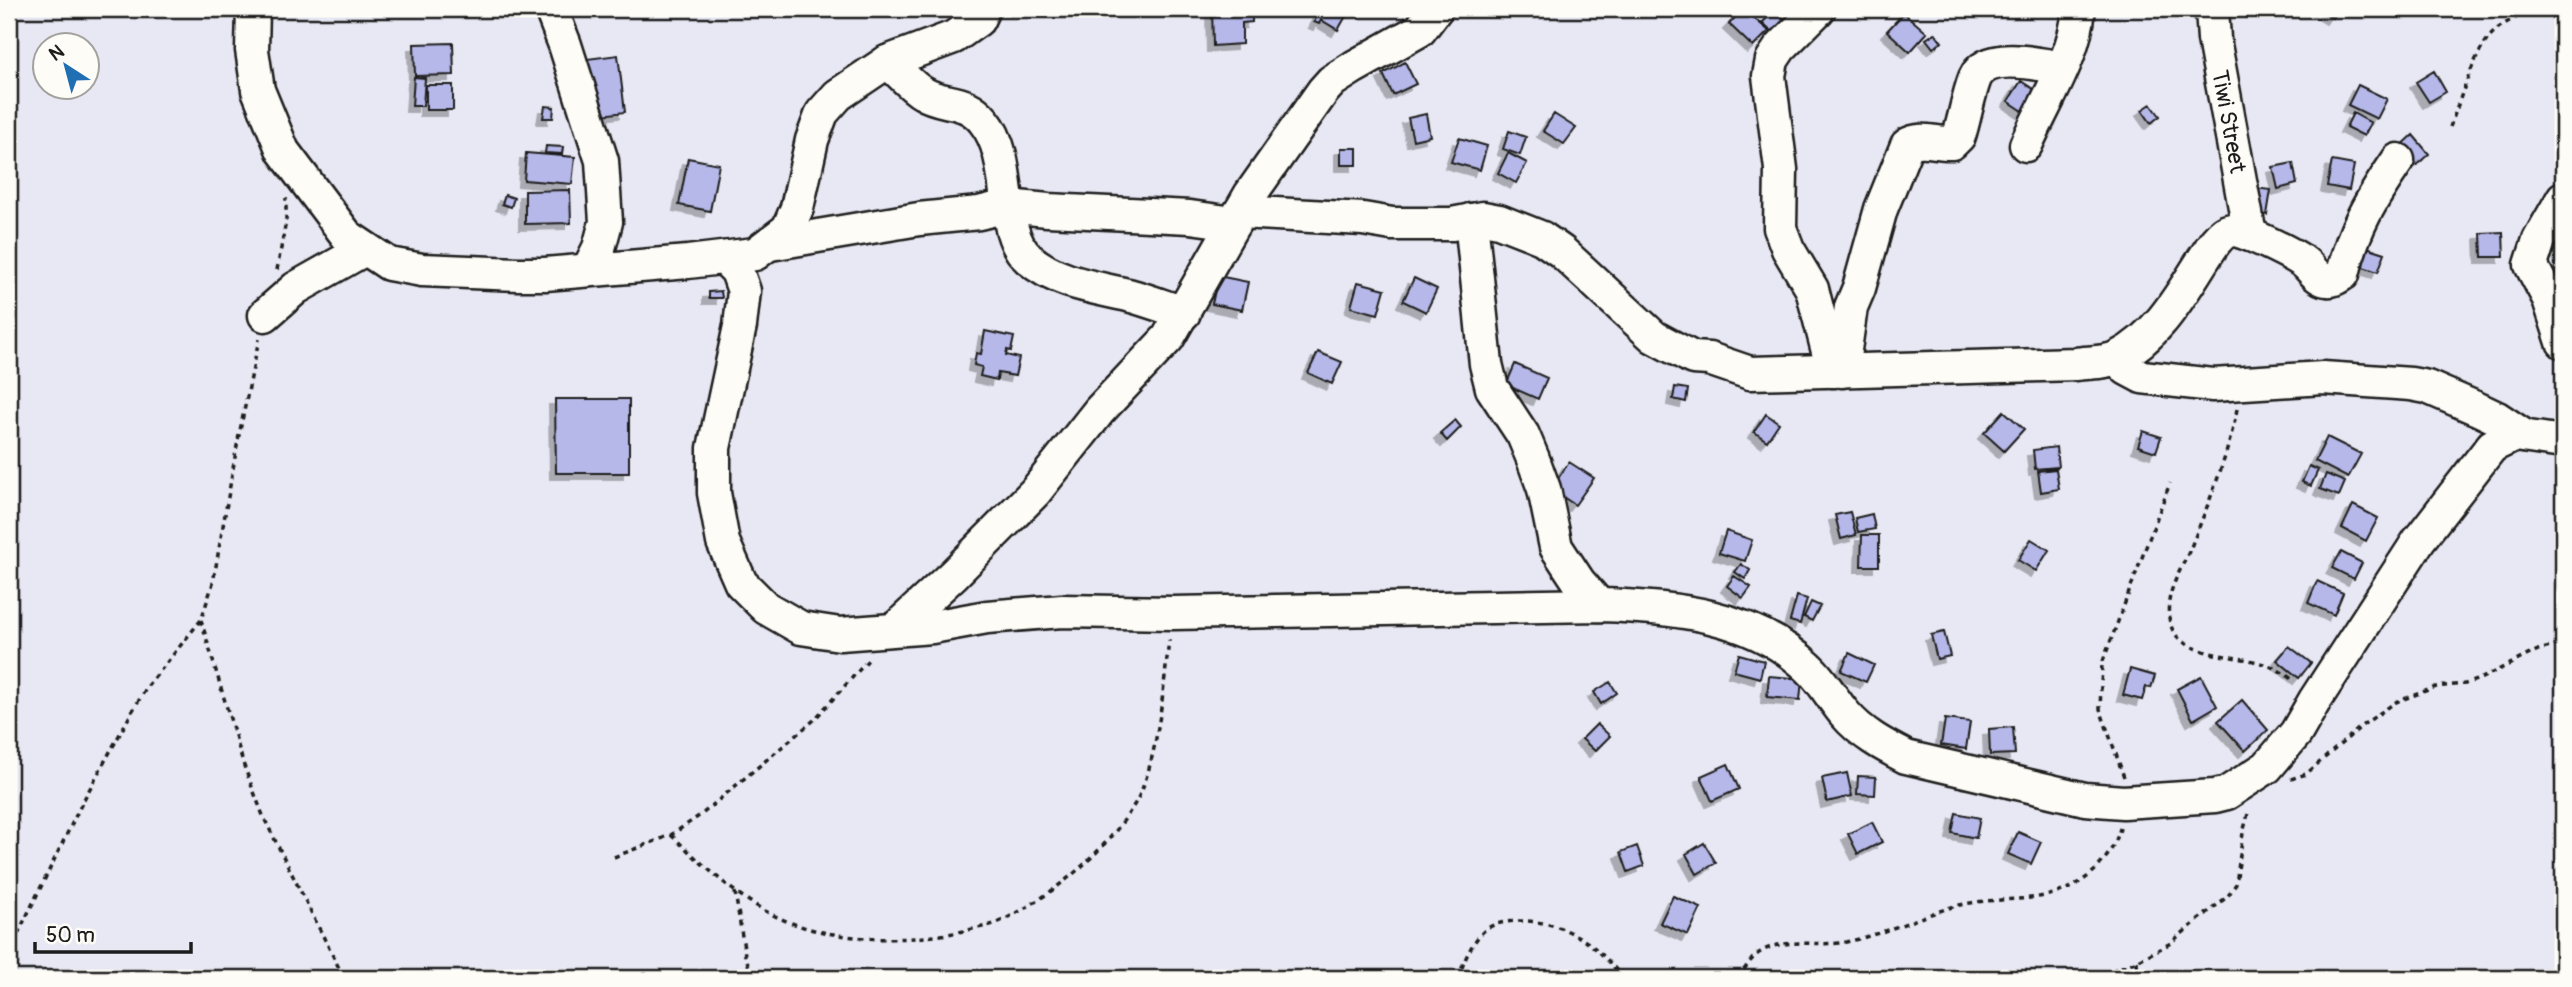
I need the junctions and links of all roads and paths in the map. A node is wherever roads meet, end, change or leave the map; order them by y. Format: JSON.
{"nodes":[{"id":1,"x":253,"y":9,"type":"edge"},
{"id":2,"x":551,"y":9,"type":"edge"},
{"id":3,"x":983,"y":9,"type":"edge"},
{"id":4,"x":1436,"y":9,"type":"edge"},
{"id":5,"x":1656,"y":9,"type":"edge"},
{"id":6,"x":1676,"y":9,"type":"edge"},
{"id":7,"x":2079,"y":9,"type":"edge"},
{"id":8,"x":2212,"y":9,"type":"edge"},
{"id":9,"x":2537,"y":9,"type":"edge"},
{"id":10,"x":1802,"y":16,"type":"edge"},
{"id":11,"x":887,"y":62,"type":"junction"},
{"id":12,"x":2062,"y":68,"type":"junction"},
{"id":13,"x":2450,"y":127,"type":"dead end"},
{"id":14,"x":2026,"y":145,"type":"dead end"},
{"id":15,"x":2398,"y":160,"type":"dead end"},
{"id":16,"x":286,"y":194,"type":"dead end"},
{"id":17,"x":2563,"y":198,"type":"edge"},
{"id":18,"x":1007,"y":206,"type":"junction"},
{"id":19,"x":1237,"y":217,"type":"junction"},
{"id":20,"x":1471,"y":220,"type":"junction"},
{"id":21,"x":2250,"y":235,"type":"junction"},
{"id":22,"x":770,"y":244,"type":"junction"},
{"id":23,"x":365,"y":249,"type":"junction"},
{"id":24,"x":724,"y":258,"type":"junction"},
{"id":25,"x":588,"y":270,"type":"junction"},
{"id":26,"x":275,"y":278,"type":"dead end"},
{"id":27,"x":1184,"y":313,"type":"junction"},
{"id":28,"x":265,"y":315,"type":"joint"},
{"id":29,"x":2563,"y":342,"type":"edge"},
{"id":30,"x":2116,"y":358,"type":"junction"},
{"id":31,"x":1837,"y":370,"type":"junction"},
{"id":32,"x":2239,"y":383,"type":"junction"},
{"id":33,"x":2524,"y":436,"type":"junction"},
{"id":34,"x":2563,"y":442,"type":"edge"},
{"id":35,"x":2170,"y":484,"type":"dead end"},
{"id":36,"x":1599,"y":605,"type":"junction"},
{"id":37,"x":1173,"y":613,"type":"junction"},
{"id":38,"x":201,"y":620,"type":"junction"},
{"id":39,"x":891,"y":629,"type":"junction"},
{"id":40,"x":2563,"y":644,"type":"edge"},
{"id":41,"x":2315,"y":700,"type":"junction"},
{"id":42,"x":2266,"y":775,"type":"junction"},
{"id":43,"x":2129,"y":802,"type":"junction"},
{"id":44,"x":2251,"y":802,"type":"dead end"},
{"id":45,"x":671,"y":835,"type":"junction"},
{"id":46,"x":614,"y":857,"type":"dead end"},
{"id":47,"x":735,"y":892,"type":"junction"},
{"id":48,"x":9,"y":952,"type":"edge"},
{"id":49,"x":2137,"y":961,"type":"junction"},
{"id":50,"x":344,"y":978,"type":"edge"},
{"id":51,"x":753,"y":978,"type":"edge"},
{"id":52,"x":1459,"y":978,"type":"edge"},
{"id":53,"x":1622,"y":978,"type":"edge"},
{"id":54,"x":1738,"y":978,"type":"edge"},
{"id":55,"x":2093,"y":978,"type":"edge"},
{"id":56,"x":2138,"y":978,"type":"edge"}],
"edges":[{"from":1,"to":23,"type":"street"},
{"from":2,"to":25,"type":"street"},
{"from":3,"to":11,"type":"street"},
{"from":4,"to":19,"type":"street"},
{"from":5,"to":6,"type":"path"},
{"from":7,"to":12,"type":"street"},
{"from":8,"to":21,"type":"street","name":"Tiwi Street"},
{"from":9,"to":13,"type":"path"},
{"from":10,"to":31,"type":"street"},
{"from":11,"to":18,"type":"street"},
{"from":11,"to":22,"type":"street"},
{"from":12,"to":14,"type":"street"},
{"from":12,"to":31,"type":"street"},
{"from":15,"to":21,"type":"street"},
{"from":16,"to":26,"type":"path"},
{"from":17,"to":29,"type":"street"},
{"from":18,"to":19,"type":"street"},
{"from":18,"to":22,"type":"street"},
{"from":18,"to":27,"type":"street"},
{"from":19,"to":20,"type":"street"},
{"from":19,"to":27,"type":"street"},
{"from":20,"to":31,"type":"street"},
{"from":20,"to":36,"type":"street"},
{"from":21,"to":30,"type":"street"},
{"from":22,"to":24,"type":"street"},
{"from":23,"to":25,"type":"street"},
{"from":23,"to":28,"type":"street"},
{"from":24,"to":25,"type":"street"},
{"from":24,"to":39,"type":"street"},
{"from":27,"to":39,"type":"street"},
{"from":28,"to":38,"type":"path"},
{"from":30,"to":31,"type":"street"},
{"from":30,"to":32,"type":"street"},
{"from":32,"to":33,"type":"street"},
{"from":32,"to":41,"type":"path"},
{"from":33,"to":34,"type":"street"},
{"from":33,"to":41,"type":"street"},
{"from":35,"to":43,"type":"path"},
{"from":36,"to":37,"type":"street"},
{"from":36,"to":43,"type":"street"},
{"from":37,"to":39,"type":"street"},
{"from":37,"to":47,"type":"path"},
{"from":38,"to":48,"type":"path"},
{"from":38,"to":50,"type":"path"},
{"from":39,"to":45,"type":"path"},
{"from":40,"to":42,"type":"path"},
{"from":41,"to":42,"type":"street"},
{"from":42,"to":43,"type":"street"},
{"from":43,"to":54,"type":"path"},
{"from":44,"to":49,"type":"path"},
{"from":45,"to":46,"type":"path"},
{"from":45,"to":47,"type":"path"},
{"from":47,"to":51,"type":"path"},
{"from":49,"to":55,"type":"path"},
{"from":49,"to":56,"type":"path"},
{"from":52,"to":53,"type":"path"}]}
